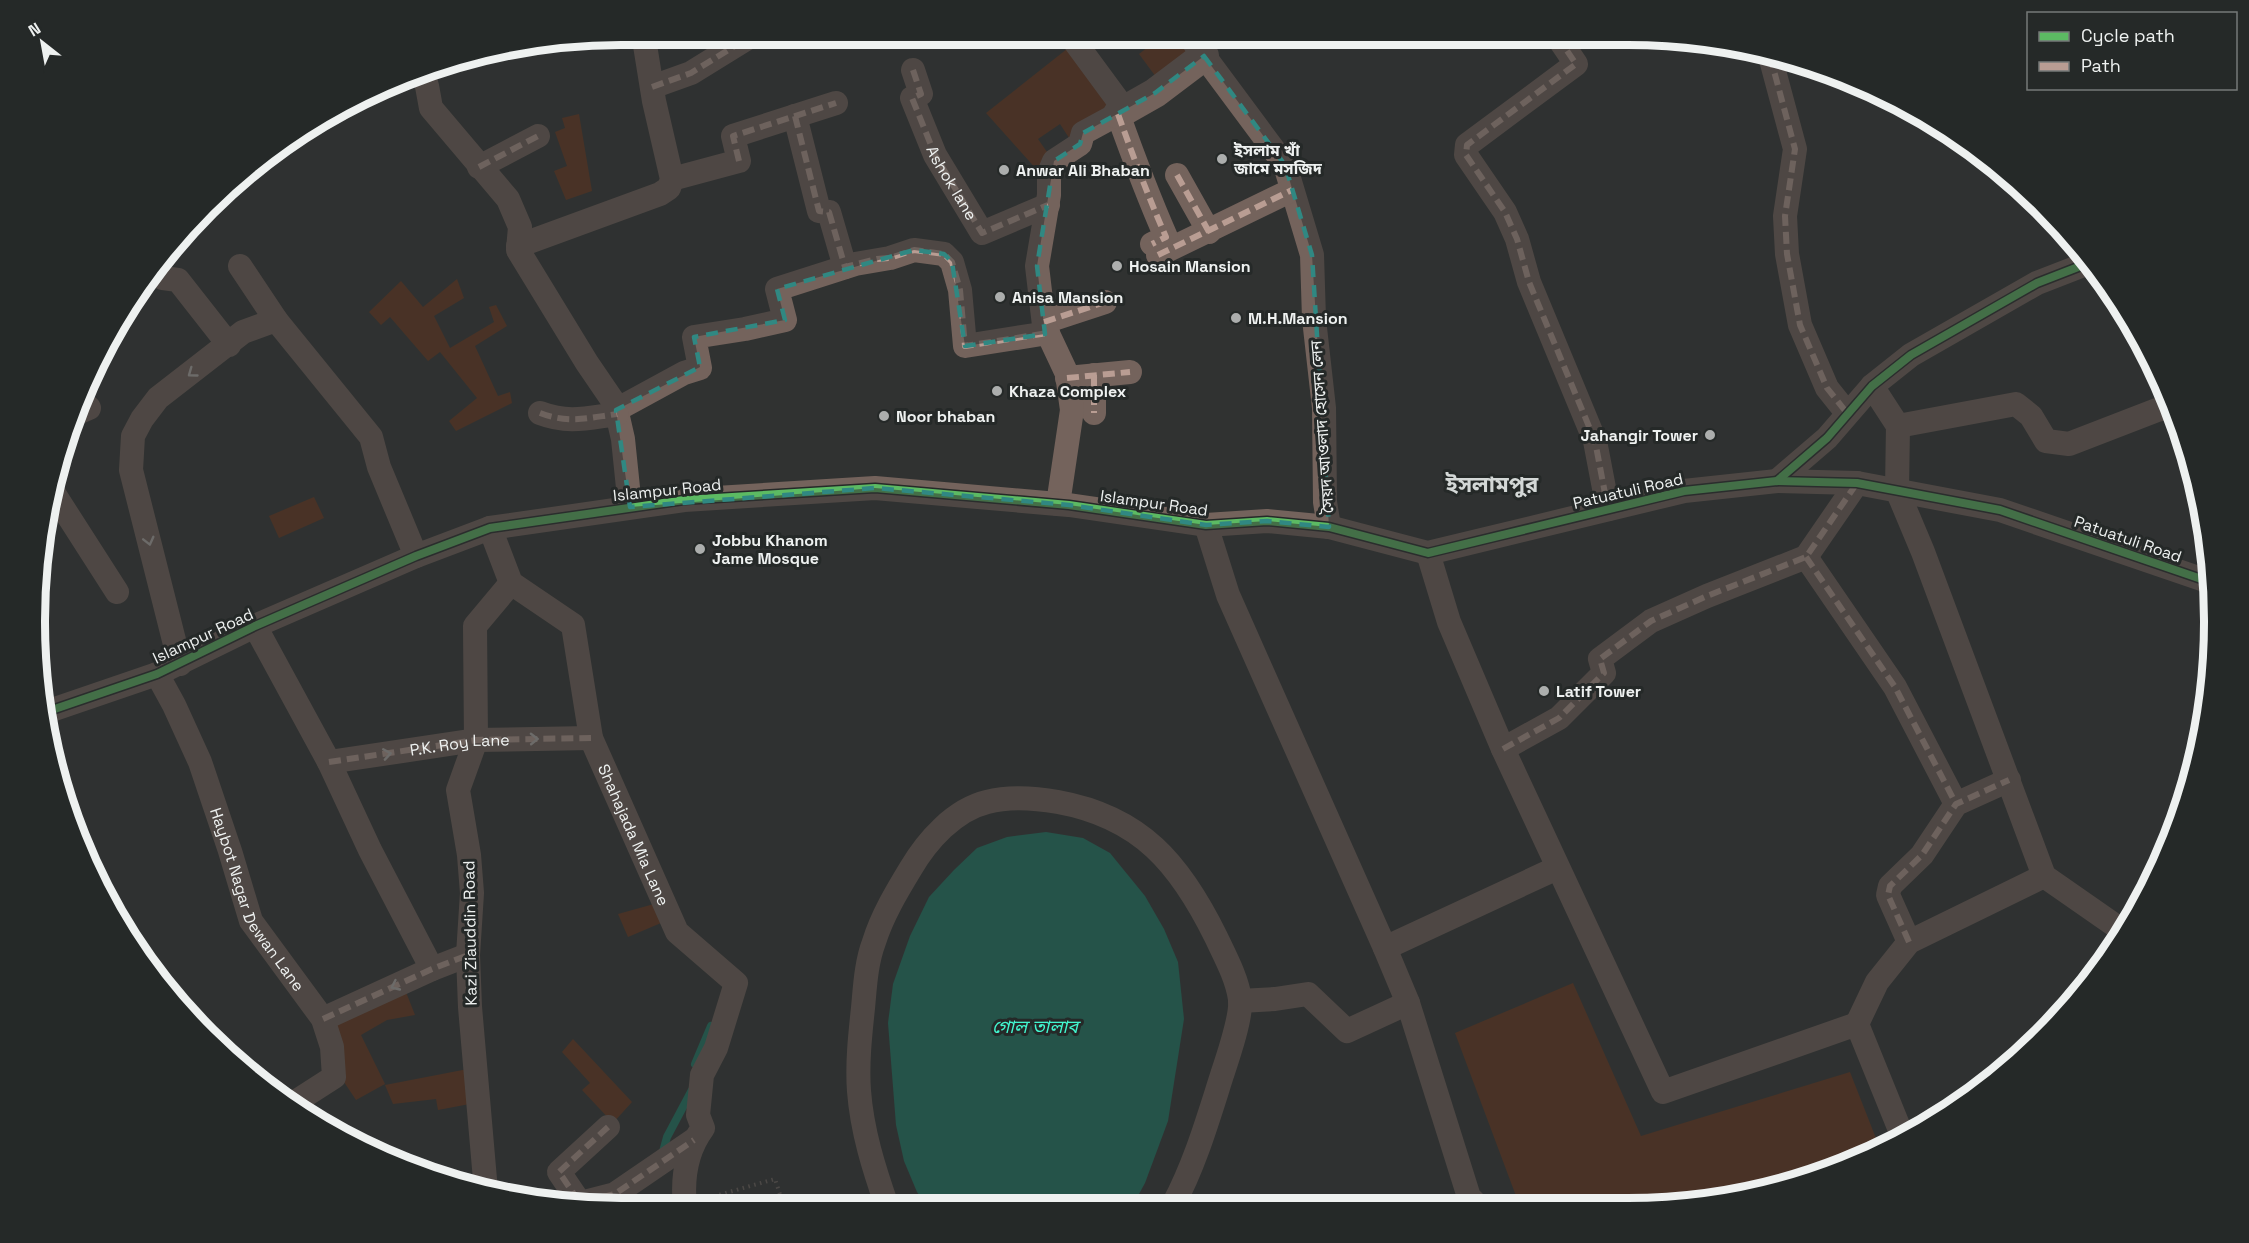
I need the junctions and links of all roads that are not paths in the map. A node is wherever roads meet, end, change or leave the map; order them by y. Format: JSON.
{"nodes":[{"id":1,"x":645,"y":45,"type":"edge"},
{"id":2,"x":736,"y":45,"type":"edge"},
{"id":3,"x":1077,"y":45,"type":"edge"},
{"id":4,"x":1563,"y":45,"type":"edge"},
{"id":5,"x":1197,"y":47,"type":"edge"},
{"id":6,"x":1772,"y":64,"type":"edge"},
{"id":7,"x":913,"y":70,"type":"dead end"},
{"id":8,"x":425,"y":80,"type":"edge"},
{"id":9,"x":652,"y":87,"type":"junction"},
{"id":10,"x":836,"y":103,"type":"dead end"},
{"id":11,"x":1122,"y":112,"type":"junction"},
{"id":12,"x":795,"y":116,"type":"junction"},
{"id":13,"x":538,"y":136,"type":"dead end"},
{"id":14,"x":479,"y":167,"type":"junction"},
{"id":15,"x":1177,"y":176,"type":"dead end"},
{"id":16,"x":672,"y":179,"type":"junction"},
{"id":17,"x":1292,"y":190,"type":"junction"},
{"id":18,"x":1048,"y":205,"type":"junction"},
{"id":19,"x":1209,"y":232,"type":"junction"},
{"id":20,"x":518,"y":246,"type":"junction"},
{"id":21,"x":240,"y":266,"type":"dead end"},
{"id":22,"x":2081,"y":266,"type":"edge"},
{"id":23,"x":845,"y":267,"type":"junction"},
{"id":24,"x":161,"y":275,"type":"edge"},
{"id":25,"x":1105,"y":302,"type":"dead end"},
{"id":26,"x":276,"y":320,"type":"junction"},
{"id":27,"x":1046,"y":327,"type":"junction"},
{"id":28,"x":229,"y":345,"type":"junction"},
{"id":29,"x":1130,"y":372,"type":"dead end"},
{"id":30,"x":1094,"y":375,"type":"junction"},
{"id":31,"x":1068,"y":378,"type":"junction"},
{"id":32,"x":1872,"y":386,"type":"junction"},
{"id":33,"x":2163,"y":409,"type":"edge"},
{"id":34,"x":616,"y":412,"type":"junction"},
{"id":35,"x":540,"y":413,"type":"dead end"},
{"id":36,"x":1094,"y":413,"type":"dead end"},
{"id":37,"x":1847,"y":413,"type":"junction"},
{"id":38,"x":1898,"y":426,"type":"junction"},
{"id":39,"x":1777,"y":481,"type":"junction"},
{"id":40,"x":1857,"y":483,"type":"junction"},
{"id":41,"x":1897,"y":490,"type":"junction"},
{"id":42,"x":58,"y":500,"type":"edge"},
{"id":43,"x":1058,"y":504,"type":"junction"},
{"id":44,"x":630,"y":507,"type":"junction"},
{"id":45,"x":1608,"y":509,"type":"junction"},
{"id":46,"x":1206,"y":525,"type":"junction"},
{"id":47,"x":1329,"y":527,"type":"junction"},
{"id":48,"x":490,"y":528,"type":"junction"},
{"id":49,"x":1428,"y":553,"type":"junction"},
{"id":50,"x":417,"y":556,"type":"junction"},
{"id":51,"x":1806,"y":557,"type":"junction"},
{"id":52,"x":2203,"y":579,"type":"edge"},
{"id":53,"x":511,"y":583,"type":"junction"},
{"id":54,"x":117,"y":592,"type":"dead end"},
{"id":55,"x":255,"y":626,"type":"junction"},
{"id":56,"x":180,"y":664,"type":"junction"},
{"id":57,"x":157,"y":674,"type":"junction"},
{"id":58,"x":52,"y":710,"type":"edge"},
{"id":59,"x":591,"y":738,"type":"junction"},
{"id":60,"x":476,"y":740,"type":"junction"},
{"id":61,"x":1503,"y":749,"type":"junction"},
{"id":62,"x":329,"y":762,"type":"junction"},
{"id":63,"x":2009,"y":780,"type":"junction"},
{"id":64,"x":1956,"y":804,"type":"junction"},
{"id":65,"x":1557,"y":868,"type":"junction"},
{"id":66,"x":2044,"y":876,"type":"junction"},
{"id":67,"x":2116,"y":927,"type":"edge"},
{"id":68,"x":1909,"y":942,"type":"junction"},
{"id":69,"x":1385,"y":948,"type":"junction"},
{"id":70,"x":468,"y":955,"type":"junction"},
{"id":71,"x":432,"y":969,"type":"junction"},
{"id":72,"x":1240,"y":1001,"type":"junction"},
{"id":73,"x":1408,"y":1003,"type":"junction"},
{"id":74,"x":323,"y":1019,"type":"junction"},
{"id":75,"x":1857,"y":1024,"type":"junction"},
{"id":76,"x":299,"y":1100,"type":"edge"},
{"id":77,"x":608,"y":1127,"type":"dead end"},
{"id":78,"x":1900,"y":1130,"type":"edge"},
{"id":79,"x":694,"y":1140,"type":"junction"},
{"id":80,"x":485,"y":1181,"type":"edge"},
{"id":81,"x":575,"y":1196,"type":"edge"},
{"id":82,"x":602,"y":1197,"type":"edge"},
{"id":83,"x":684,"y":1198,"type":"edge"},
{"id":84,"x":884,"y":1198,"type":"edge"},
{"id":85,"x":1177,"y":1198,"type":"edge"},
{"id":86,"x":1470,"y":1198,"type":"edge"}],
"edges":[{"from":1,"to":9,"type":"street"},
{"from":2,"to":9,"type":"street"},
{"from":3,"to":11,"type":"street"},
{"from":4,"to":45,"type":"street"},
{"from":5,"to":11,"type":"street"},
{"from":5,"to":17,"type":"street","name":"সৈয়দ আওলাদ হোসেন লেন"},
{"from":6,"to":37,"type":"street"},
{"from":7,"to":18,"type":"street","name":"Ashok lane"},
{"from":8,"to":14,"type":"street"},
{"from":9,"to":16,"type":"street"},
{"from":10,"to":12,"type":"street"},
{"from":11,"to":18,"type":"street"},
{"from":11,"to":19,"type":"street"},
{"from":12,"to":16,"type":"street"},
{"from":12,"to":23,"type":"street"},
{"from":13,"to":14,"type":"street"},
{"from":14,"to":20,"type":"street"},
{"from":15,"to":19,"type":"street"},
{"from":16,"to":20,"type":"street"},
{"from":17,"to":19,"type":"street"},
{"from":17,"to":47,"type":"street","name":"সৈয়দ আওলাদ হোসেন লেন"},
{"from":18,"to":27,"type":"street"},
{"from":20,"to":34,"type":"street","name":"Islampur Road"},
{"from":21,"to":26,"type":"street"},
{"from":22,"to":32,"type":"street"},
{"from":23,"to":27,"type":"street"},
{"from":23,"to":34,"type":"street"},
{"from":24,"to":28,"type":"street"},
{"from":25,"to":27,"type":"street"},
{"from":26,"to":28,"type":"street"},
{"from":26,"to":50,"type":"street"},
{"from":27,"to":31,"type":"street"},
{"from":28,"to":56,"type":"street","one_way":true},
{"from":29,"to":30,"type":"street"},
{"from":30,"to":31,"type":"street"},
{"from":30,"to":36,"type":"street"},
{"from":31,"to":43,"type":"street"},
{"from":32,"to":37,"type":"street"},
{"from":32,"to":38,"type":"street"},
{"from":33,"to":38,"type":"street"},
{"from":34,"to":35,"type":"street"},
{"from":34,"to":44,"type":"street","name":"Islampur Road"},
{"from":37,"to":39,"type":"street"},
{"from":38,"to":41,"type":"street"},
{"from":39,"to":40,"type":"street","name":"Patuatuli Road"},
{"from":39,"to":45,"type":"street","name":"Patuatuli Road"},
{"from":40,"to":41,"type":"street","name":"Patuatuli Road"},
{"from":40,"to":51,"type":"street"},
{"from":41,"to":52,"type":"street","name":"Patuatuli Road"},
{"from":41,"to":63,"type":"street"},
{"from":42,"to":54,"type":"street"},
{"from":43,"to":44,"type":"street","name":"Islampur Road"},
{"from":43,"to":46,"type":"street","name":"Islampur Road"},
{"from":44,"to":48,"type":"street","name":"Islampur Road"},
{"from":45,"to":49,"type":"street","name":"Patuatuli Road"},
{"from":46,"to":47,"type":"street","name":"Islampur Road"},
{"from":46,"to":69,"type":"street"},
{"from":47,"to":49,"type":"street","name":"Patuatuli Road"},
{"from":48,"to":50,"type":"street","name":"Islampur Road"},
{"from":48,"to":53,"type":"street"},
{"from":49,"to":61,"type":"street"},
{"from":50,"to":55,"type":"street","name":"Islampur Road"},
{"from":51,"to":61,"type":"street"},
{"from":51,"to":64,"type":"street"},
{"from":53,"to":59,"type":"street","name":"Shahajada Mia Lane"},
{"from":53,"to":60,"type":"street","name":"Kazi Ziauddin Road"},
{"from":55,"to":56,"type":"street","name":"Islampur Road"},
{"from":55,"to":62,"type":"street"},
{"from":56,"to":57,"type":"street","name":"Islampur Road"},
{"from":57,"to":58,"type":"street","name":"Islampur Road"},
{"from":57,"to":74,"type":"street","name":"Haybot Nagar Dewan Lane"},
{"from":60,"to":59,"type":"street","name":"P.K. Roy Lane","one_way":true},
{"from":59,"to":79,"type":"street","name":"Shahajada Mia Lane"},
{"from":62,"to":60,"type":"street","name":"P.K. Roy Lane","one_way":true},
{"from":60,"to":70,"type":"street","name":"Kazi Ziauddin Road"},
{"from":61,"to":65,"type":"street"},
{"from":62,"to":71,"type":"street"},
{"from":63,"to":64,"type":"street"},
{"from":63,"to":66,"type":"street"},
{"from":64,"to":68,"type":"street"},
{"from":65,"to":69,"type":"street"},
{"from":65,"to":75,"type":"street"},
{"from":66,"to":67,"type":"street"},
{"from":66,"to":68,"type":"street"},
{"from":68,"to":75,"type":"street"},
{"from":69,"to":73,"type":"street"},
{"from":70,"to":71,"type":"street"},
{"from":70,"to":80,"type":"street","name":"Kazi Ziauddin Road"},
{"from":71,"to":74,"type":"street","one_way":true},
{"from":72,"to":73,"type":"street"},
{"from":72,"to":84,"type":"street"},
{"from":72,"to":85,"type":"street"},
{"from":73,"to":86,"type":"street"},
{"from":74,"to":76,"type":"street","name":"Haybot Nagar Dewan Lane"},
{"from":75,"to":78,"type":"street"},
{"from":77,"to":81,"type":"street"},
{"from":79,"to":82,"type":"street"},
{"from":79,"to":83,"type":"street","name":"Shahajada Mia Lane"}]}
